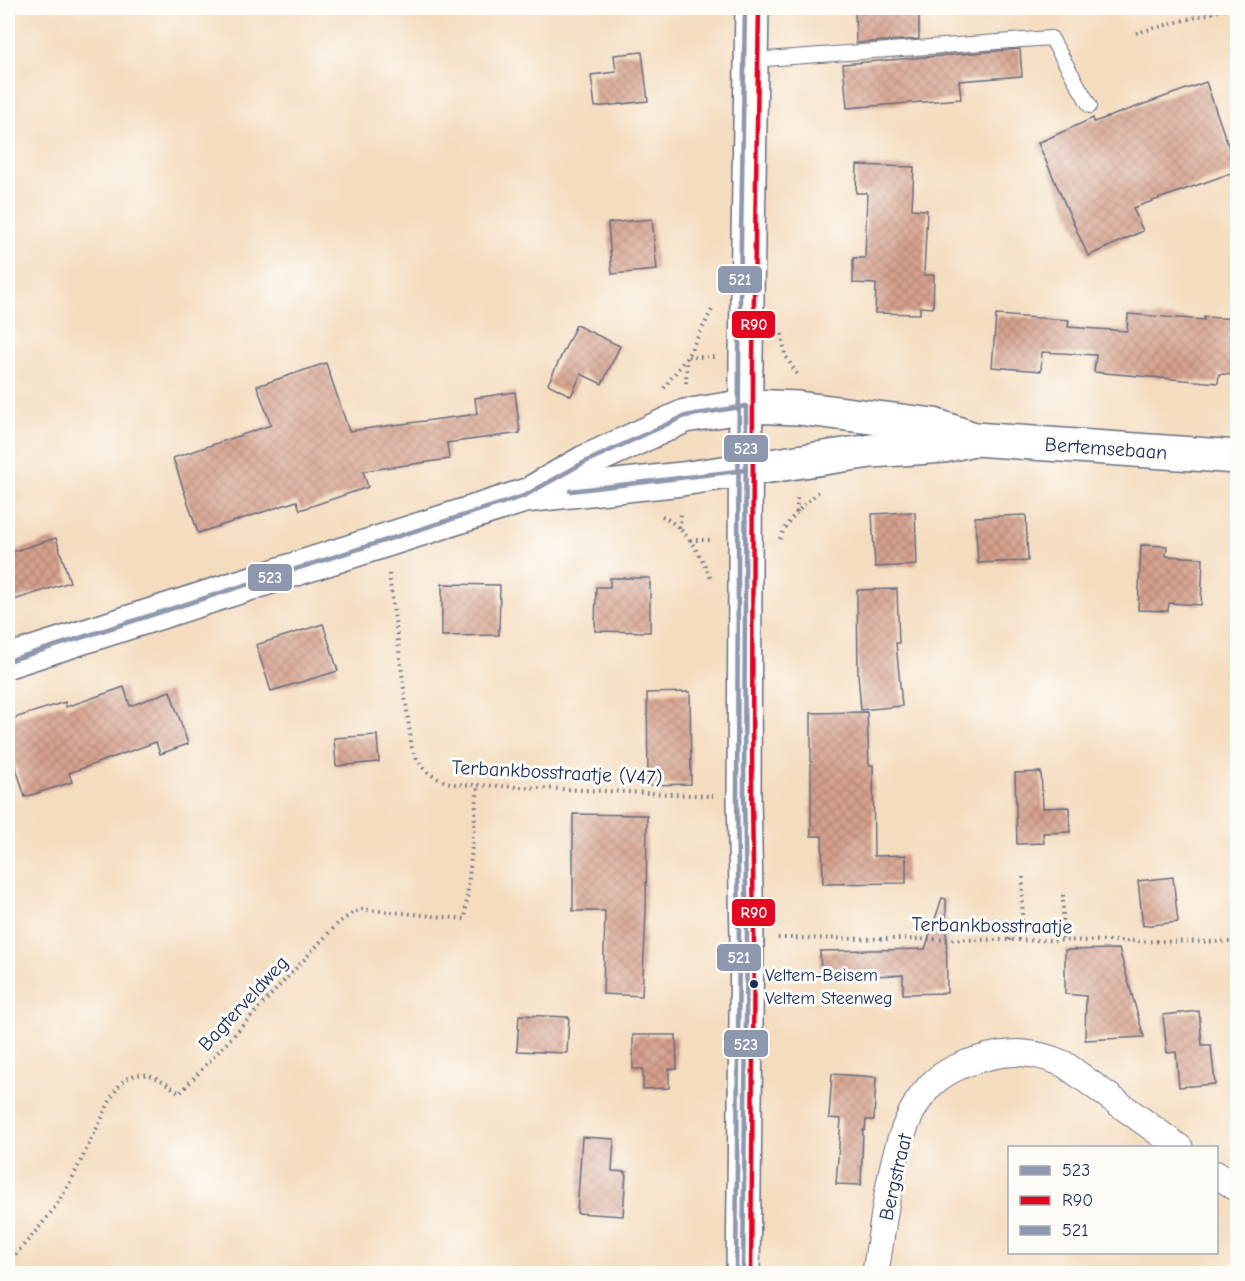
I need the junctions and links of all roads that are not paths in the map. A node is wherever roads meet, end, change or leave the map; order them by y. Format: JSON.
{"nodes":[{"id":1,"x":752,"y":8,"type":"edge"},
{"id":2,"x":750,"y":60,"type":"junction"},
{"id":3,"x":1090,"y":106,"type":"dead end"},
{"id":4,"x":746,"y":406,"type":"junction"},
{"id":5,"x":974,"y":439,"type":"junction"},
{"id":6,"x":1238,"y":457,"type":"edge"},
{"id":7,"x":746,"y":470,"type":"junction"},
{"id":8,"x":524,"y":496,"type":"junction"},
{"id":9,"x":8,"y":661,"type":"edge"},
{"id":10,"x":1177,"y":1146,"type":"edge"},
{"id":11,"x":1218,"y":1175,"type":"edge"},
{"id":12,"x":1238,"y":1189,"type":"edge"},
{"id":13,"x":743,"y":1274,"type":"edge"},
{"id":14,"x":875,"y":1274,"type":"edge"}],
"edges":[{"from":1,"to":2,"type":"street"},
{"from":2,"to":3,"type":"lane"},
{"from":2,"to":4,"type":"street"},
{"from":4,"to":5,"type":"street","name":"Bertemsebaan"},
{"from":4,"to":7,"type":"street"},
{"from":4,"to":8,"type":"street","name":"Bertemsebaan"},
{"from":5,"to":6,"type":"street","name":"Bertemsebaan"},
{"from":5,"to":7,"type":"street","name":"Bertemsebaan"},
{"from":7,"to":8,"type":"street","name":"Bertemsebaan"},
{"from":7,"to":13,"type":"street"},
{"from":8,"to":9,"type":"street"},
{"from":10,"to":14,"type":"street","name":"Bergstraat"},
{"from":11,"to":12,"type":"street"}]}
